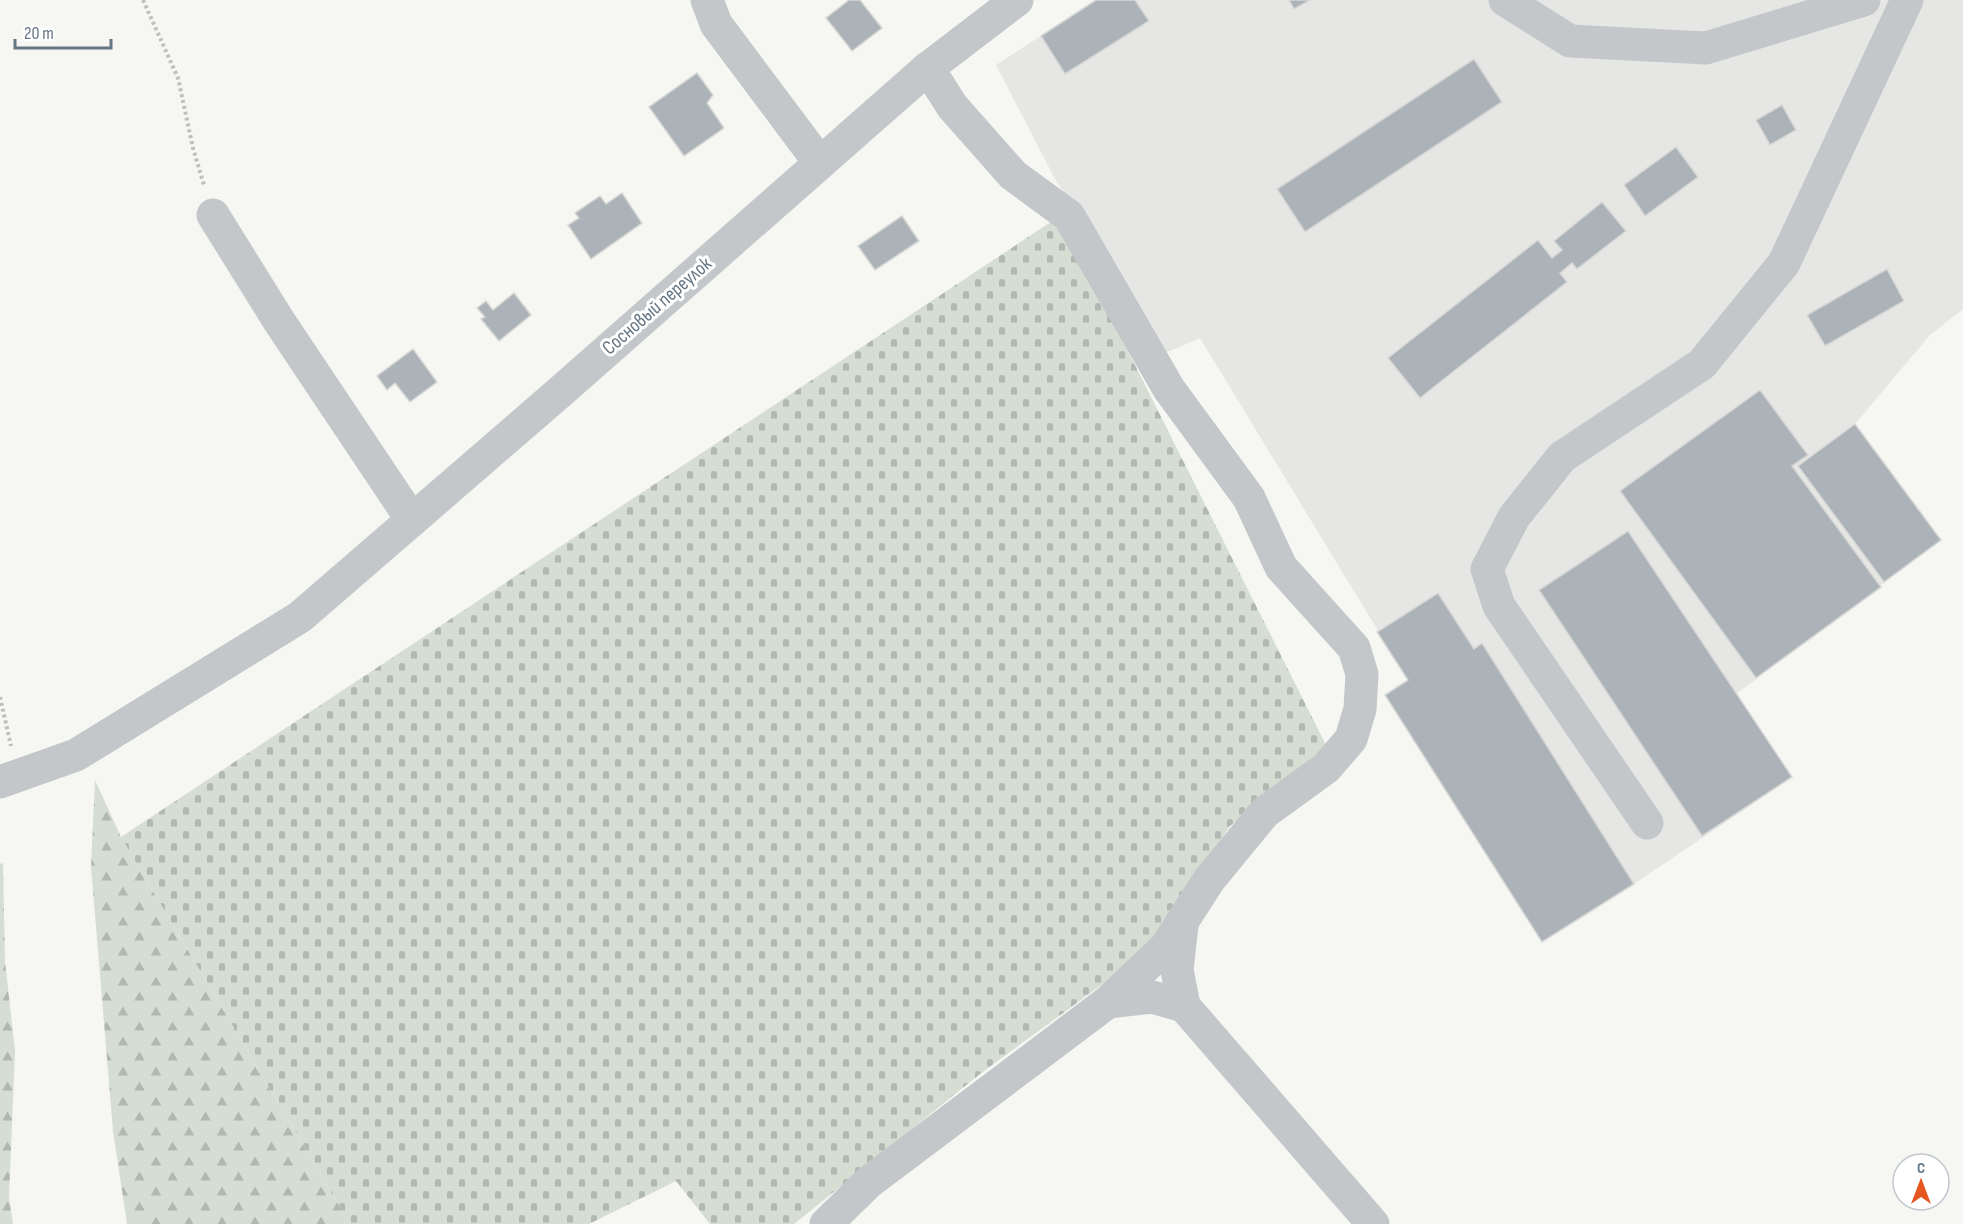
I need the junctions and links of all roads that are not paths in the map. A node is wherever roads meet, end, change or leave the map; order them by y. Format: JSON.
{"nodes":[{"id":1,"x":694,"y":0,"type":"edge"},
{"id":2,"x":1017,"y":0,"type":"edge"},
{"id":3,"x":1505,"y":0,"type":"edge"},
{"id":4,"x":1864,"y":0,"type":"edge"},
{"id":5,"x":1907,"y":0,"type":"edge"},
{"id":6,"x":711,"y":12,"type":"edge"},
{"id":7,"x":928,"y":68,"type":"junction"},
{"id":8,"x":820,"y":163,"type":"junction"},
{"id":9,"x":213,"y":215,"type":"road end"},
{"id":10,"x":412,"y":520,"type":"junction"},
{"id":11,"x":9,"y":779,"type":"edge"},
{"id":12,"x":1647,"y":823,"type":"dead end"},
{"id":13,"x":1182,"y":922,"type":"junction"},
{"id":14,"x":1108,"y":1002,"type":"junction"},
{"id":15,"x":1184,"y":1006,"type":"junction"},
{"id":16,"x":826,"y":1224,"type":"edge"},
{"id":17,"x":1373,"y":1224,"type":"edge"}],
"edges":[{"from":1,"to":6,"type":"street"},
{"from":2,"to":7,"type":"street","name":"Сосновый переулок"},
{"from":3,"to":4,"type":"street"},
{"from":5,"to":12,"type":"street"},
{"from":6,"to":8,"type":"street"},
{"from":7,"to":8,"type":"street","name":"Сосновый переулок"},
{"from":7,"to":13,"type":"street"},
{"from":8,"to":10,"type":"street","name":"Сосновый переулок"},
{"from":9,"to":10,"type":"street"},
{"from":10,"to":11,"type":"street","name":"Сосновый переулок"},
{"from":13,"to":14,"type":"street"},
{"from":13,"to":15,"type":"street"},
{"from":14,"to":15,"type":"street"},
{"from":14,"to":16,"type":"street"},
{"from":15,"to":17,"type":"street"}]}
